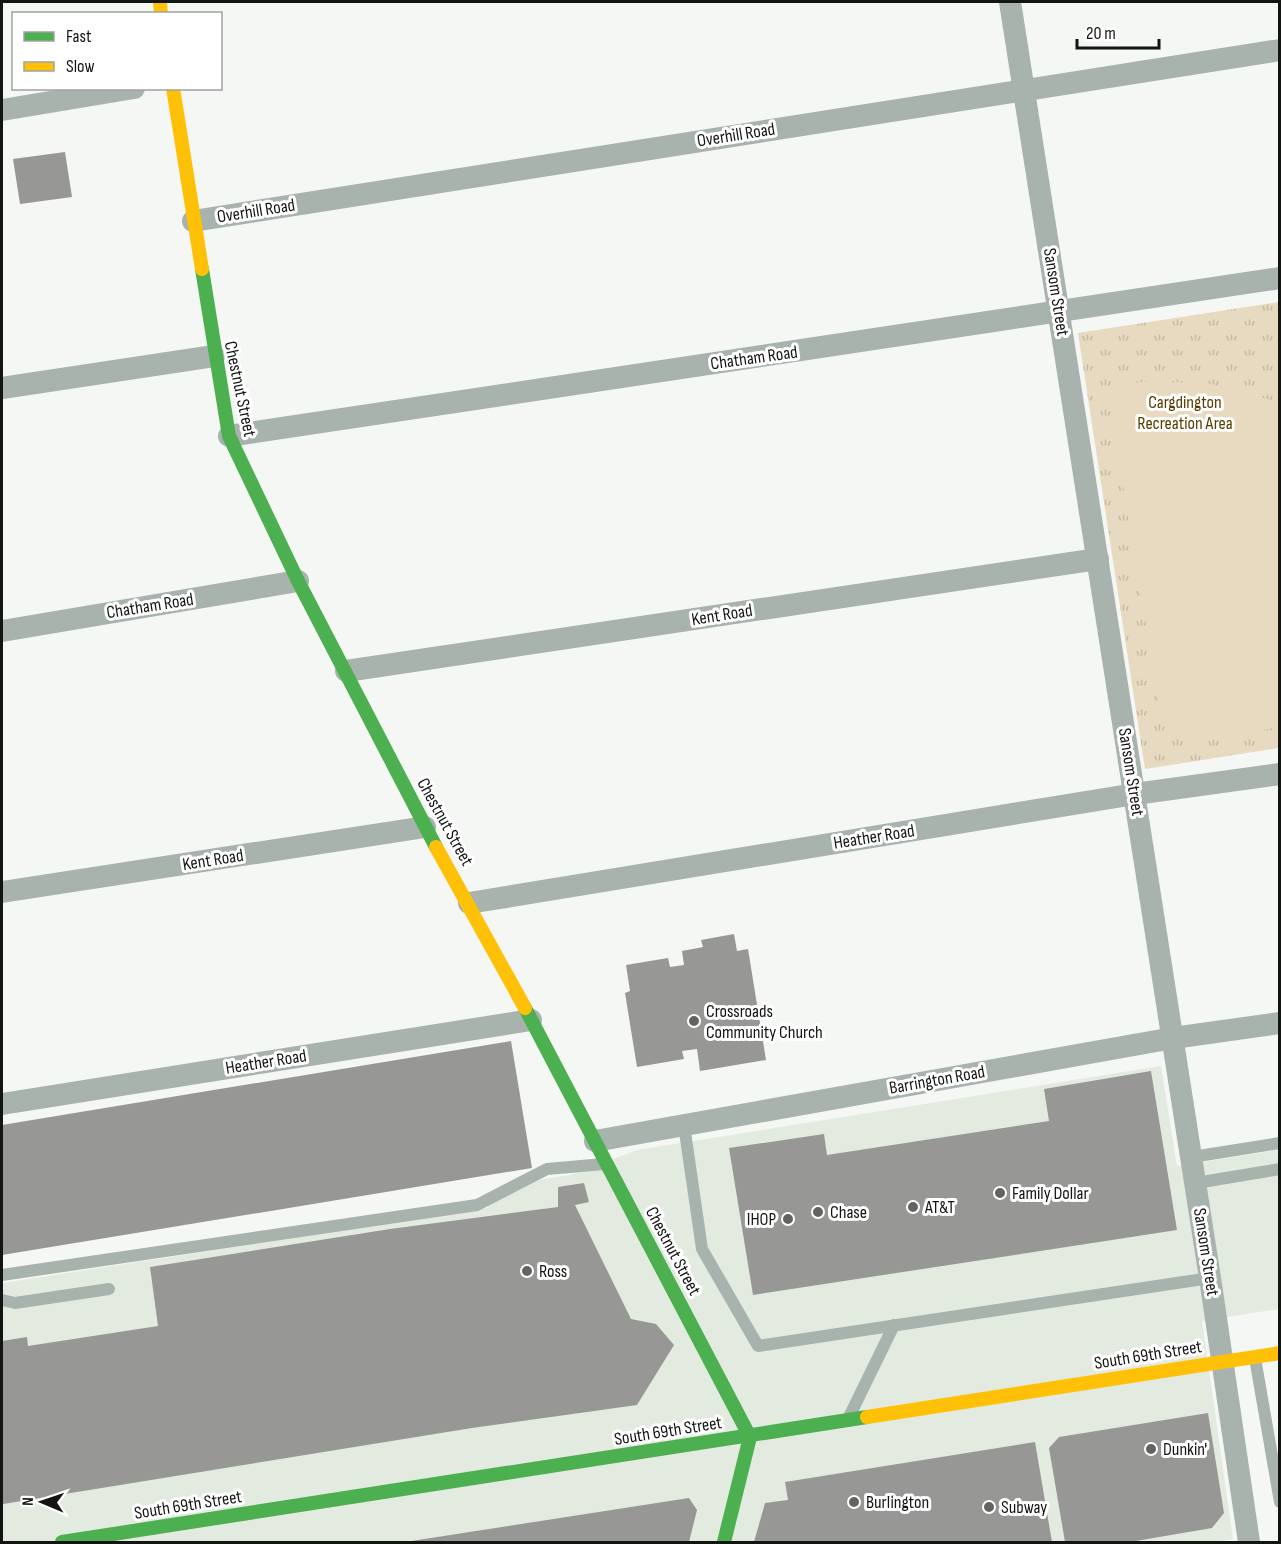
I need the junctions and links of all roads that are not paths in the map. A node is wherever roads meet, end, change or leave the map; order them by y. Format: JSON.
{"nodes":[{"id":1,"x":1010,"y":2,"type":"edge"},
{"id":2,"x":1280,"y":50,"type":"edge"},
{"id":3,"x":122,"y":90,"type":"edge"},
{"id":4,"x":173,"y":90,"type":"edge"},
{"id":5,"x":1024,"y":90,"type":"junction"},
{"id":6,"x":2,"y":110,"type":"edge"},
{"id":7,"x":193,"y":221,"type":"junction"},
{"id":8,"x":1280,"y":278,"type":"edge"},
{"id":9,"x":1059,"y":313,"type":"junction"},
{"id":10,"x":214,"y":356,"type":"junction"},
{"id":11,"x":2,"y":388,"type":"edge"},
{"id":12,"x":229,"y":436,"type":"junction"},
{"id":13,"x":1098,"y":559,"type":"junction"},
{"id":14,"x":298,"y":582,"type":"junction"},
{"id":15,"x":2,"y":631,"type":"edge"},
{"id":16,"x":346,"y":671,"type":"junction"},
{"id":17,"x":1280,"y":774,"type":"edge"},
{"id":18,"x":1135,"y":794,"type":"junction"},
{"id":19,"x":425,"y":827,"type":"junction"},
{"id":20,"x":2,"y":892,"type":"edge"},
{"id":21,"x":469,"y":903,"type":"junction"},
{"id":22,"x":531,"y":1020,"type":"junction"},
{"id":23,"x":1280,"y":1023,"type":"edge"},
{"id":24,"x":1173,"y":1038,"type":"junction"},
{"id":25,"x":2,"y":1104,"type":"edge"},
{"id":26,"x":684,"y":1125,"type":"junction"},
{"id":27,"x":595,"y":1141,"type":"junction"},
{"id":28,"x":1280,"y":1143,"type":"edge"},
{"id":29,"x":1191,"y":1157,"type":"junction"},
{"id":30,"x":607,"y":1164,"type":"junction"},
{"id":31,"x":1280,"y":1169,"type":"edge"},
{"id":32,"x":1196,"y":1183,"type":"junction"},
{"id":33,"x":2,"y":1275,"type":"edge"},
{"id":34,"x":1210,"y":1278,"type":"junction"},
{"id":35,"x":109,"y":1289,"type":"dead end"},
{"id":36,"x":2,"y":1300,"type":"edge"},
{"id":37,"x":894,"y":1325,"type":"junction"},
{"id":38,"x":1280,"y":1353,"type":"edge"},
{"id":39,"x":1255,"y":1357,"type":"junction"},
{"id":40,"x":1223,"y":1362,"type":"junction"},
{"id":41,"x":847,"y":1422,"type":"junction"},
{"id":42,"x":750,"y":1437,"type":"junction"},
{"id":43,"x":1280,"y":1502,"type":"edge"},
{"id":44,"x":62,"y":1542,"type":"edge"},
{"id":45,"x":724,"y":1542,"type":"edge"},
{"id":46,"x":1249,"y":1542,"type":"edge"}],
"edges":[{"from":1,"to":5,"type":"street","name":"Sansom Street"},
{"from":2,"to":5,"type":"street","name":"Overhill Road"},
{"from":3,"to":6,"type":"street"},
{"from":4,"to":7,"type":"street","name":"Chestnut Street"},
{"from":5,"to":7,"type":"street","name":"Overhill Road"},
{"from":5,"to":9,"type":"street","name":"Sansom Street"},
{"from":7,"to":10,"type":"street","name":"Chestnut Street"},
{"from":8,"to":9,"type":"street","name":"Chatham Road"},
{"from":9,"to":12,"type":"street","name":"Chatham Road"},
{"from":9,"to":13,"type":"street","name":"Sansom Street"},
{"from":10,"to":11,"type":"street"},
{"from":10,"to":12,"type":"street","name":"Chestnut Street"},
{"from":12,"to":14,"type":"street","name":"Chestnut Street"},
{"from":13,"to":16,"type":"street","name":"Kent Road"},
{"from":13,"to":18,"type":"street","name":"Sansom Street"},
{"from":14,"to":15,"type":"street","name":"Chatham Road"},
{"from":14,"to":16,"type":"street","name":"Chestnut Street"},
{"from":16,"to":19,"type":"street","name":"Chestnut Street"},
{"from":17,"to":18,"type":"street","name":"Heather Road"},
{"from":18,"to":21,"type":"street","name":"Heather Road"},
{"from":18,"to":24,"type":"street","name":"Sansom Street"},
{"from":19,"to":20,"type":"street","name":"Kent Road"},
{"from":19,"to":21,"type":"street","name":"Chestnut Street"},
{"from":21,"to":22,"type":"street","name":"Chestnut Street"},
{"from":22,"to":25,"type":"street","name":"Heather Road"},
{"from":22,"to":27,"type":"street","name":"Chestnut Street"},
{"from":23,"to":24,"type":"street","name":"Barrington Road"},
{"from":24,"to":26,"type":"street","name":"Barrington Road"},
{"from":24,"to":29,"type":"street","name":"Sansom Street"},
{"from":26,"to":27,"type":"street","name":"Barrington Road"},
{"from":26,"to":37,"type":"lane"},
{"from":27,"to":30,"type":"street","name":"Chestnut Street"},
{"from":28,"to":29,"type":"lane"},
{"from":29,"to":32,"type":"street","name":"Sansom Street"},
{"from":30,"to":33,"type":"lane"},
{"from":30,"to":42,"type":"street","name":"Chestnut Street"},
{"from":31,"to":32,"type":"lane"},
{"from":32,"to":34,"type":"street","name":"Sansom Street"},
{"from":34,"to":37,"type":"lane"},
{"from":34,"to":40,"type":"street","name":"Sansom Street"},
{"from":35,"to":36,"type":"lane"},
{"from":37,"to":41,"type":"lane"},
{"from":38,"to":39,"type":"street","name":"South 69th Street"},
{"from":39,"to":40,"type":"street","name":"South 69th Street"},
{"from":39,"to":43,"type":"lane"},
{"from":40,"to":41,"type":"street","name":"South 69th Street"},
{"from":40,"to":46,"type":"street","name":"Sansom Street"},
{"from":41,"to":42,"type":"street","name":"South 69th Street"},
{"from":42,"to":44,"type":"street","name":"South 69th Street"},
{"from":42,"to":45,"type":"street"}]}
